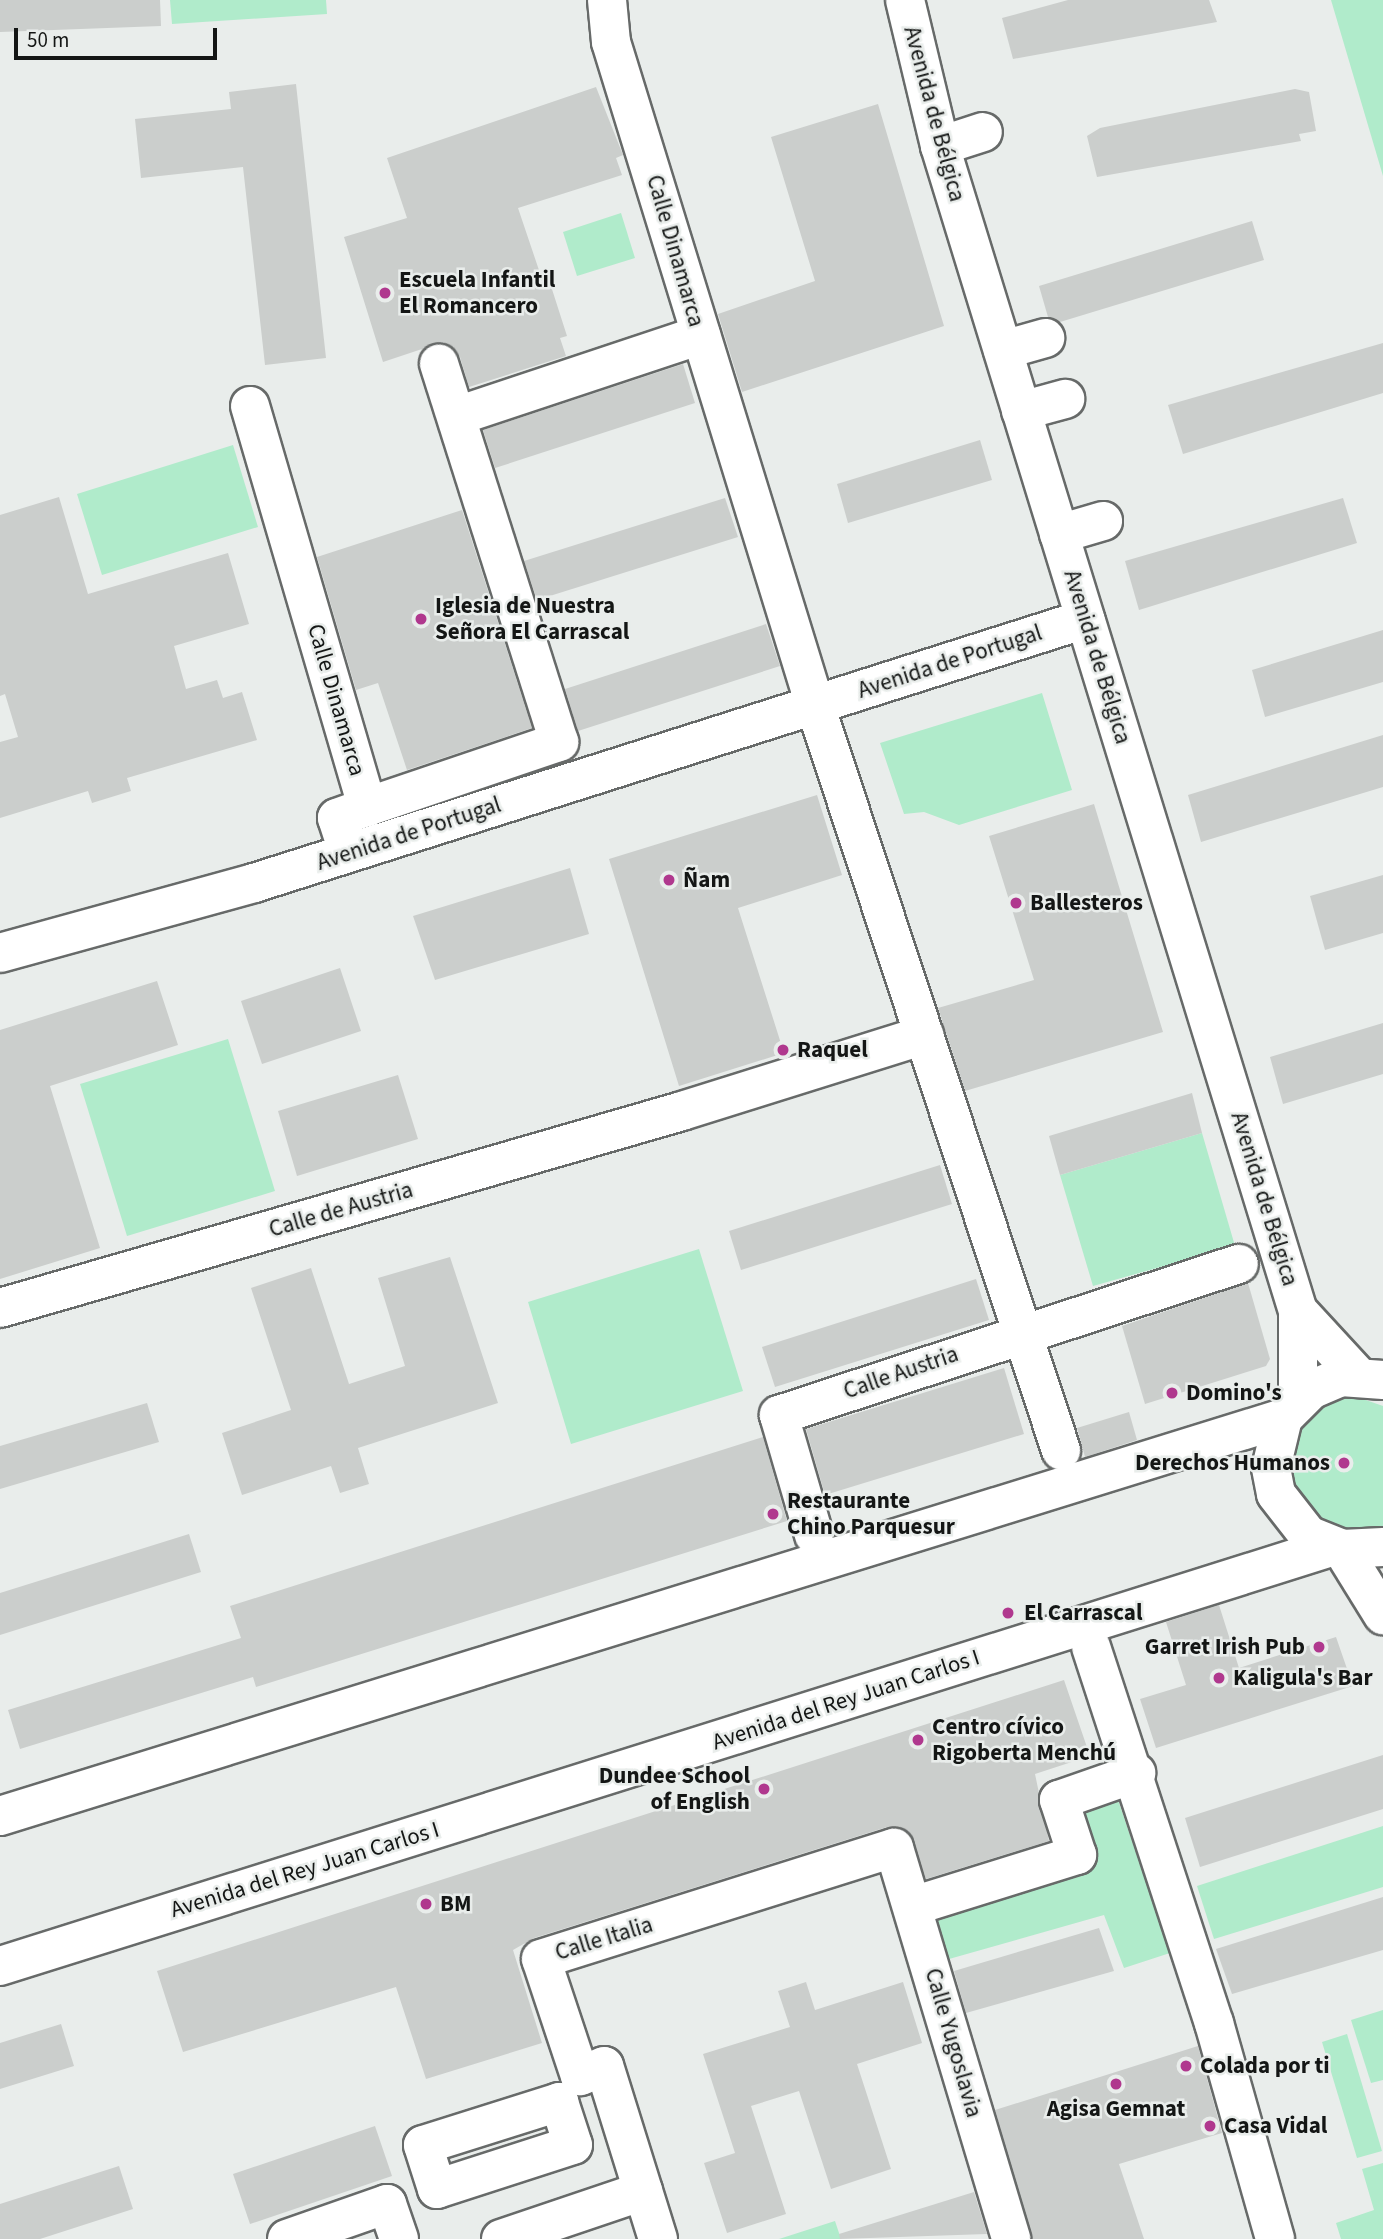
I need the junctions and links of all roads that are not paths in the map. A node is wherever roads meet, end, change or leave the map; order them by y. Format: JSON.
{"nodes":[{"id":1,"x":607,"y":0,"type":"edge"},
{"id":2,"x":905,"y":0,"type":"edge"},
{"id":3,"x":984,"y":132,"type":"dead end"},
{"id":4,"x":940,"y":146,"type":"junction"},
{"id":5,"x":701,"y":335,"type":"junction"},
{"id":6,"x":1045,"y":338,"type":"dead end"},
{"id":7,"x":1003,"y":350,"type":"junction"},
{"id":8,"x":439,"y":364,"type":"dead end"},
{"id":9,"x":1065,"y":399,"type":"dead end"},
{"id":10,"x":250,"y":406,"type":"dead end"},
{"id":11,"x":1021,"y":411,"type":"junction"},
{"id":12,"x":457,"y":416,"type":"junction"},
{"id":13,"x":1103,"y":521,"type":"dead end"},
{"id":14,"x":1059,"y":534,"type":"junction"},
{"id":15,"x":1085,"y":620,"type":"junction"},
{"id":16,"x":815,"y":705,"type":"junction"},
{"id":17,"x":367,"y":807,"type":"junction"},
{"id":18,"x":348,"y":852,"type":"junction"},
{"id":19,"x":0,"y":953,"type":"edge"},
{"id":20,"x":924,"y":1034,"type":"junction"},
{"id":21,"x":1239,"y":1264,"type":"dead end"},
{"id":22,"x":0,"y":1308,"type":"edge"},
{"id":23,"x":1298,"y":1311,"type":"junction"},
{"id":24,"x":1022,"y":1331,"type":"junction"},
{"id":25,"x":1375,"y":1376,"type":"edge"},
{"id":26,"x":1291,"y":1409,"type":"junction"},
{"id":27,"x":1060,"y":1450,"type":"dead end"},
{"id":28,"x":814,"y":1535,"type":"dead end"},
{"id":29,"x":1383,"y":1547,"type":"edge"},
{"id":30,"x":1337,"y":1548,"type":"junction"},
{"id":31,"x":1383,"y":1615,"type":"edge"},
{"id":32,"x":1091,"y":1647,"type":"dead end"},
{"id":33,"x":1136,"y":1773,"type":"junction"},
{"id":34,"x":0,"y":1816,"type":"edge"},
{"id":35,"x":894,"y":1848,"type":"joint"},
{"id":36,"x":913,"y":1906,"type":"junction"},
{"id":37,"x":0,"y":1966,"type":"edge"},
{"id":38,"x":437,"y":2189,"type":"dead end"},
{"id":39,"x":643,"y":2191,"type":"junction"},
{"id":40,"x":393,"y":2221,"type":"edge"},
{"id":41,"x":287,"y":2239,"type":"edge"},
{"id":42,"x":501,"y":2239,"type":"edge"},
{"id":43,"x":658,"y":2239,"type":"edge"},
{"id":44,"x":1011,"y":2239,"type":"edge"},
{"id":45,"x":1275,"y":2239,"type":"edge"}],
"edges":[{"from":1,"to":5,"type":"street","name":"Calle Dinamarca"},
{"from":2,"to":4,"type":"street","name":"Avenida de Bélgica"},
{"from":3,"to":4,"type":"street"},
{"from":4,"to":7,"type":"street","name":"Avenida de Bélgica"},
{"from":5,"to":12,"type":"street","name":"Calle Dinamarca"},
{"from":5,"to":16,"type":"street"},
{"from":6,"to":7,"type":"street"},
{"from":7,"to":11,"type":"street","name":"Avenida de Bélgica"},
{"from":8,"to":12,"type":"street"},
{"from":9,"to":11,"type":"street"},
{"from":10,"to":17,"type":"street","name":"Calle Dinamarca"},
{"from":11,"to":14,"type":"street","name":"Avenida de Bélgica"},
{"from":12,"to":17,"type":"street"},
{"from":13,"to":14,"type":"street"},
{"from":14,"to":15,"type":"street","name":"Avenida de Bélgica"},
{"from":15,"to":16,"type":"street","name":"Avenida de Portugal"},
{"from":15,"to":23,"type":"street","name":"Avenida de Bélgica"},
{"from":16,"to":18,"type":"street","name":"Avenida de Portugal"},
{"from":16,"to":20,"type":"street"},
{"from":17,"to":18,"type":"street","name":"Calle Dinamarca"},
{"from":18,"to":19,"type":"street","name":"Avenida de Portugal"},
{"from":20,"to":22,"type":"street","name":"Calle de Austria"},
{"from":20,"to":24,"type":"street"},
{"from":21,"to":24,"type":"street","name":"Calle Austria"},
{"from":23,"to":25,"type":"street"},
{"from":23,"to":26,"type":"street"},
{"from":24,"to":27,"type":"street"},
{"from":24,"to":28,"type":"street","name":"Calle Austria"},
{"from":25,"to":26,"type":"street"},
{"from":26,"to":30,"type":"street"},
{"from":26,"to":34,"type":"street"},
{"from":29,"to":30,"type":"street","name":"Avenida del Rey Juan Carlos I"},
{"from":30,"to":31,"type":"street"},
{"from":30,"to":37,"type":"street","name":"Avenida del Rey Juan Carlos I"},
{"from":32,"to":33,"type":"street"},
{"from":33,"to":36,"type":"street"},
{"from":33,"to":45,"type":"street"},
{"from":35,"to":36,"type":"street","name":"Calle Yugoslavia"},
{"from":35,"to":39,"type":"street","name":"Calle Italia"},
{"from":36,"to":44,"type":"street","name":"Calle Yugoslavia"},
{"from":38,"to":40,"type":"street"},
{"from":39,"to":42,"type":"street"},
{"from":39,"to":43,"type":"street","name":"Calle Italia"},
{"from":40,"to":41,"type":"street"}]}
